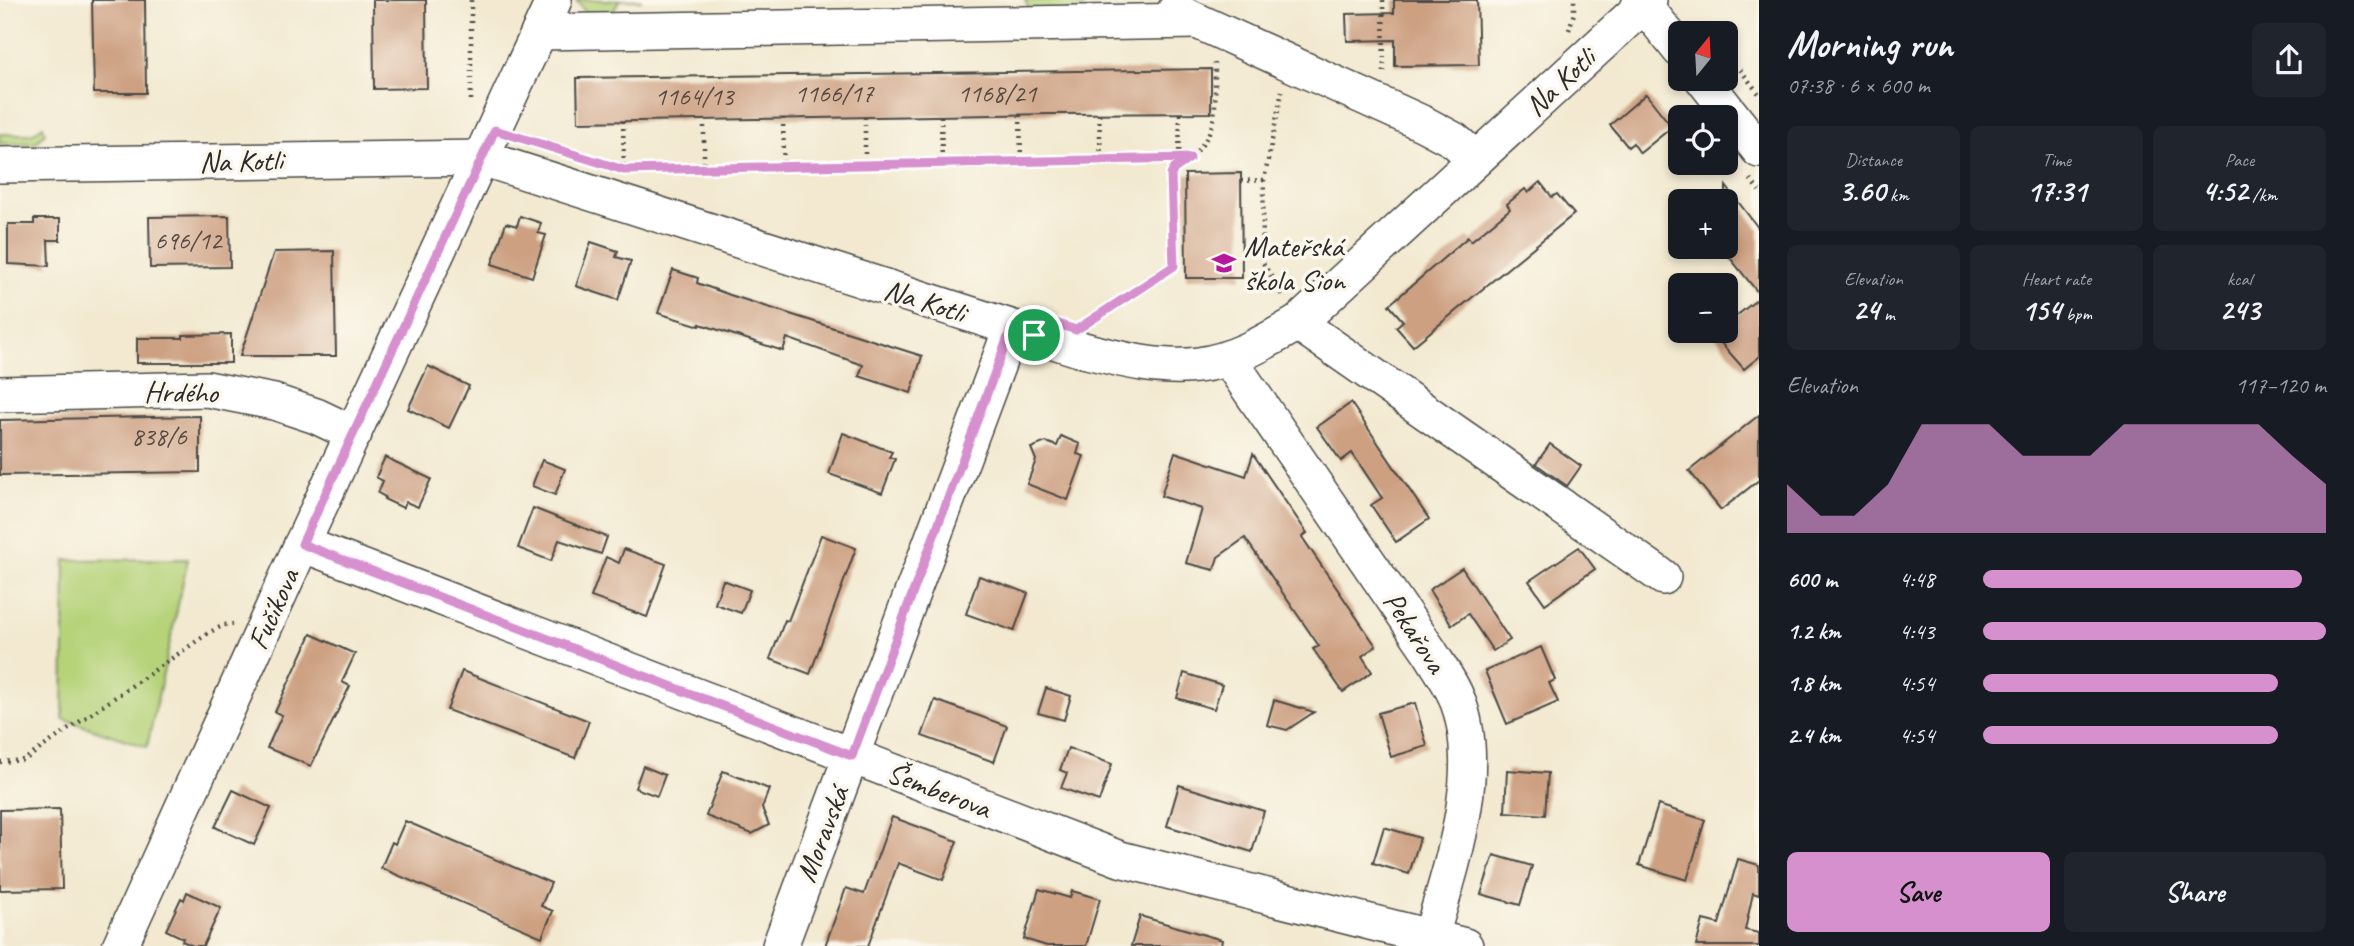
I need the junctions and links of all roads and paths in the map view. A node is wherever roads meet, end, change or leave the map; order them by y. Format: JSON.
{"nodes":[{"id":1,"x":471,"y":0,"type":"edge"},
{"id":2,"x":554,"y":0,"type":"edge"},
{"id":3,"x":1152,"y":0,"type":"edge"},
{"id":4,"x":1383,"y":0,"type":"edge"},
{"id":5,"x":1644,"y":1,"type":"edge"},
{"id":6,"x":1197,"y":21,"type":"junction"},
{"id":7,"x":538,"y":32,"type":"junction"},
{"id":8,"x":1668,"y":34,"type":"edge"},
{"id":9,"x":1215,"y":58,"type":"dead end"},
{"id":10,"x":1288,"y":63,"type":"junction"},
{"id":11,"x":1385,"y":81,"type":"dead end"},
{"id":12,"x":1712,"y":91,"type":"edge"},
{"id":13,"x":471,"y":104,"type":"dead end"},
{"id":14,"x":1180,"y":113,"type":"dead end"},
{"id":15,"x":1099,"y":114,"type":"dead end"},
{"id":16,"x":1020,"y":115,"type":"dead end"},
{"id":17,"x":941,"y":116,"type":"dead end"},
{"id":18,"x":865,"y":117,"type":"dead end"},
{"id":19,"x":783,"y":118,"type":"dead end"},
{"id":20,"x":704,"y":120,"type":"dead end"},
{"id":21,"x":623,"y":121,"type":"dead end"},
{"id":22,"x":1759,"y":150,"type":"edge"},
{"id":23,"x":482,"y":158,"type":"junction"},
{"id":24,"x":1179,"y":158,"type":"junction"},
{"id":25,"x":1190,"y":158,"type":"junction"},
{"id":26,"x":1476,"y":159,"type":"junction"},
{"id":27,"x":1101,"y":160,"type":"junction"},
{"id":28,"x":1021,"y":161,"type":"junction"},
{"id":29,"x":942,"y":163,"type":"junction"},
{"id":30,"x":865,"y":164,"type":"junction"},
{"id":31,"x":0,"y":165,"type":"edge"},
{"id":32,"x":611,"y":166,"type":"dead end"},
{"id":33,"x":784,"y":166,"type":"junction"},
{"id":34,"x":704,"y":168,"type":"junction"},
{"id":35,"x":624,"y":170,"type":"junction"},
{"id":36,"x":1264,"y":180,"type":"junction"},
{"id":37,"x":1241,"y":181,"type":"dead end"},
{"id":38,"x":1087,"y":323,"type":"dead end"},
{"id":39,"x":1298,"y":323,"type":"junction"},
{"id":40,"x":1011,"y":329,"type":"junction"},
{"id":41,"x":1228,"y":358,"type":"junction"},
{"id":42,"x":0,"y":394,"type":"edge"},
{"id":43,"x":354,"y":434,"type":"junction"},
{"id":44,"x":302,"y":544,"type":"junction"},
{"id":45,"x":1663,"y":577,"type":"dead end"},
{"id":46,"x":237,"y":623,"type":"dead end"},
{"id":47,"x":852,"y":756,"type":"junction"},
{"id":48,"x":0,"y":762,"type":"edge"},
{"id":49,"x":1429,"y":942,"type":"edge"},
{"id":50,"x":120,"y":946,"type":"edge"},
{"id":51,"x":780,"y":946,"type":"edge"},
{"id":52,"x":1465,"y":946,"type":"edge"}],
"edges":[{"from":1,"to":13,"type":"path"},
{"from":2,"to":7,"type":"street"},
{"from":3,"to":6,"type":"street"},
{"from":4,"to":11,"type":"path"},
{"from":5,"to":8,"type":"street"},
{"from":5,"to":26,"type":"street","name":"Na Kotli"},
{"from":6,"to":7,"type":"street"},
{"from":6,"to":10,"type":"street"},
{"from":7,"to":23,"type":"street"},
{"from":9,"to":25,"type":"path"},
{"from":10,"to":26,"type":"street"},
{"from":10,"to":36,"type":"path"},
{"from":12,"to":22,"type":"street"},
{"from":14,"to":24,"type":"path"},
{"from":15,"to":27,"type":"path"},
{"from":16,"to":28,"type":"path"},
{"from":17,"to":29,"type":"path"},
{"from":18,"to":30,"type":"path"},
{"from":19,"to":33,"type":"path"},
{"from":20,"to":34,"type":"path"},
{"from":21,"to":35,"type":"path"},
{"from":23,"to":31,"type":"street","name":"Na Kotli"},
{"from":23,"to":40,"type":"street","name":"Na Kotli"},
{"from":23,"to":43,"type":"street","name":"Fučíkova"},
{"from":24,"to":25,"type":"path"},
{"from":24,"to":27,"type":"path"},
{"from":25,"to":38,"type":"path"},
{"from":26,"to":39,"type":"street","name":"Na Kotli"},
{"from":27,"to":28,"type":"path"},
{"from":28,"to":29,"type":"path"},
{"from":29,"to":30,"type":"path"},
{"from":30,"to":33,"type":"path"},
{"from":32,"to":35,"type":"path"},
{"from":33,"to":34,"type":"path"},
{"from":34,"to":35,"type":"path"},
{"from":36,"to":37,"type":"path"},
{"from":36,"to":39,"type":"path"},
{"from":39,"to":41,"type":"street","name":"Na Kotli"},
{"from":39,"to":45,"type":"street"},
{"from":40,"to":41,"type":"street","name":"Na Kotli"},
{"from":40,"to":47,"type":"street","name":"Moravská"},
{"from":41,"to":49,"type":"street","name":"Pekařova"},
{"from":42,"to":43,"type":"street","name":"Hrdého"},
{"from":43,"to":44,"type":"street","name":"Fučíkova"},
{"from":44,"to":47,"type":"street","name":"Šemberova"},
{"from":44,"to":50,"type":"street","name":"Fučíkova"},
{"from":46,"to":48,"type":"path"},
{"from":47,"to":49,"type":"street","name":"Šemberova"},
{"from":47,"to":51,"type":"street","name":"Moravská"},
{"from":49,"to":52,"type":"street","name":"Šemberova"}]}
